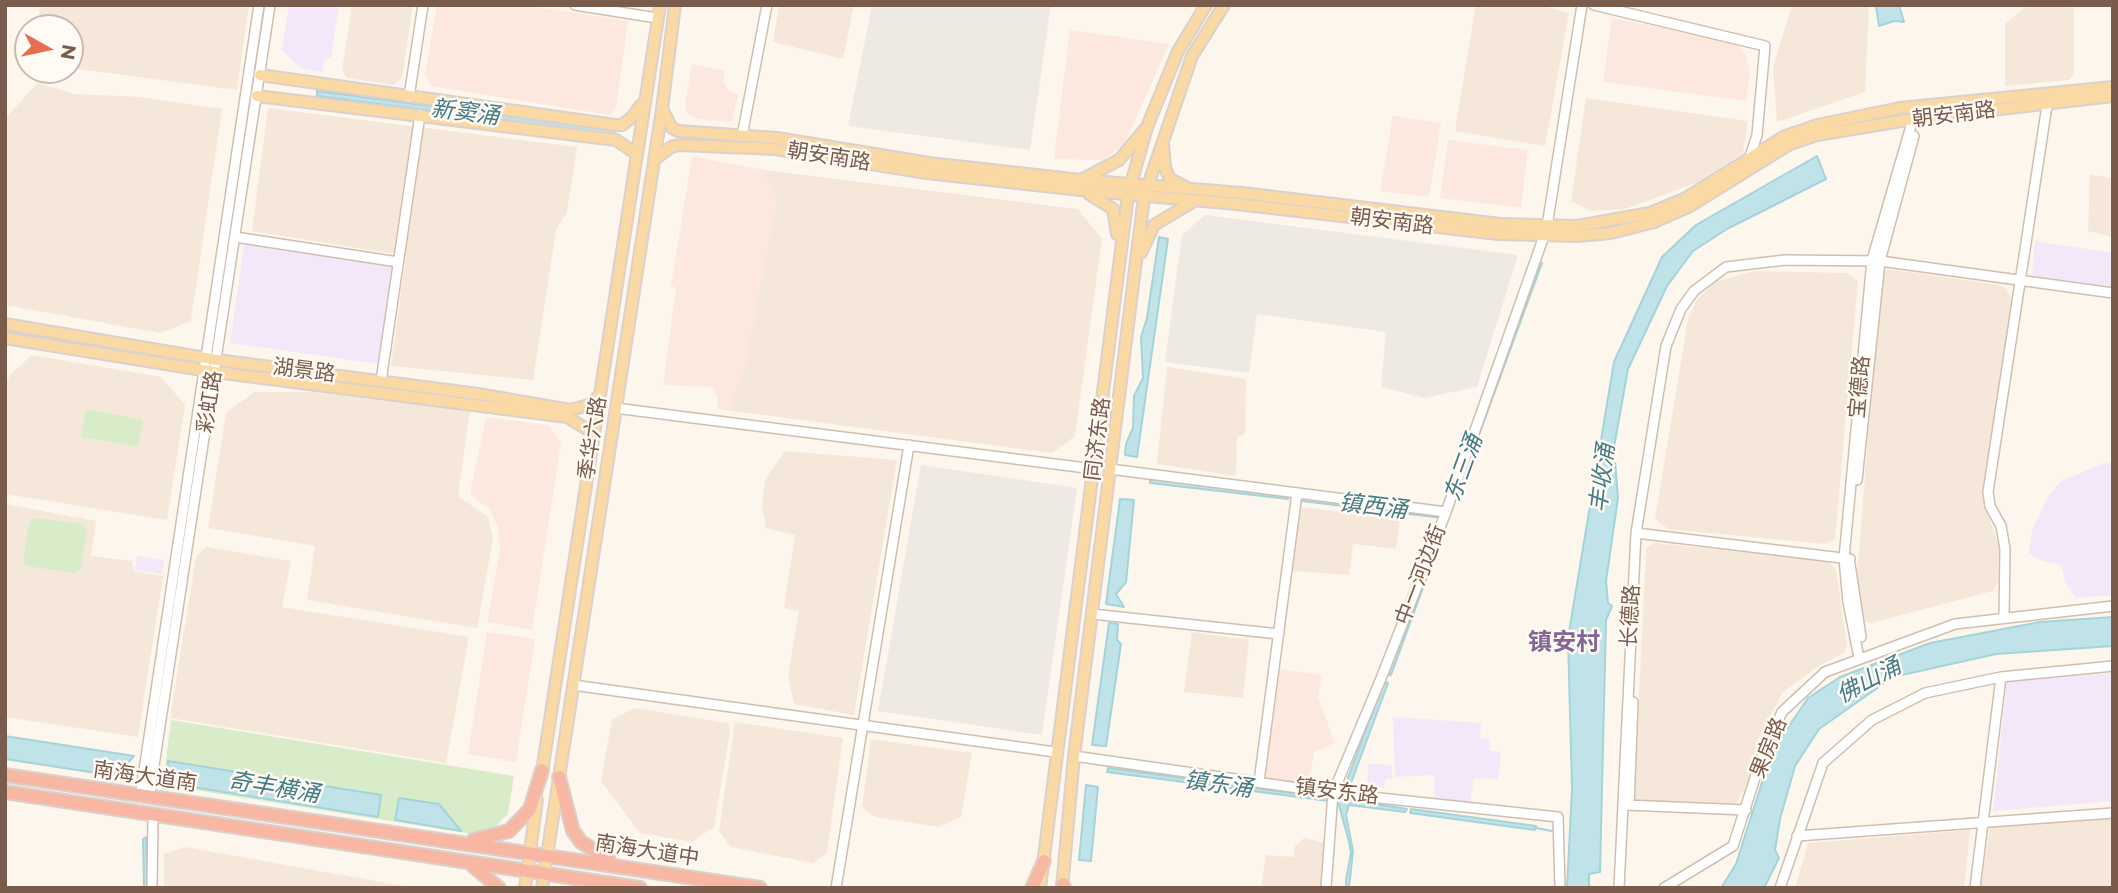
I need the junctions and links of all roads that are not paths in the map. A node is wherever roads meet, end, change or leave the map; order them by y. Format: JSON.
{"nodes":[{"id":1,"x":259,"y":5,"type":"edge"},
{"id":2,"x":271,"y":5,"type":"edge"},
{"id":3,"x":423,"y":5,"type":"edge"},
{"id":4,"x":575,"y":5,"type":"edge"},
{"id":5,"x":660,"y":5,"type":"edge"},
{"id":6,"x":675,"y":5,"type":"edge"},
{"id":7,"x":767,"y":5,"type":"edge"},
{"id":8,"x":1206,"y":5,"type":"edge"},
{"id":9,"x":1223,"y":5,"type":"edge"},
{"id":10,"x":1582,"y":5,"type":"edge"},
{"id":11,"x":1594,"y":5,"type":"edge"},
{"id":12,"x":657,"y":18,"type":"junction"},
{"id":13,"x":260,"y":75,"type":"junction"},
{"id":14,"x":322,"y":84,"type":"junction"},
{"id":15,"x":2113,"y":87,"type":"edge"},
{"id":16,"x":250,"y":95,"type":"junction"},
{"id":17,"x":2113,"y":96,"type":"edge"},
{"id":18,"x":409,"y":97,"type":"junction"},
{"id":19,"x":2048,"y":98,"type":"junction"},
{"id":20,"x":643,"y":102,"type":"junction"},
{"id":21,"x":323,"y":103,"type":"junction"},
{"id":22,"x":662,"y":109,"type":"junction"},
{"id":23,"x":420,"y":115,"type":"junction"},
{"id":24,"x":1916,"y":119,"type":"junction"},
{"id":25,"x":615,"y":125,"type":"junction"},
{"id":26,"x":1147,"y":127,"type":"junction"},
{"id":27,"x":1163,"y":135,"type":"junction"},
{"id":28,"x":742,"y":136,"type":"junction"},
{"id":29,"x":611,"y":140,"type":"junction"},
{"id":30,"x":635,"y":153,"type":"junction"},
{"id":31,"x":654,"y":160,"type":"junction"},
{"id":32,"x":1749,"y":160,"type":"junction"},
{"id":33,"x":1081,"y":185,"type":"junction"},
{"id":34,"x":1129,"y":190,"type":"junction"},
{"id":35,"x":1145,"y":191,"type":"junction"},
{"id":36,"x":1195,"y":196,"type":"junction"},
{"id":37,"x":1546,"y":231,"type":"junction"},
{"id":38,"x":235,"y":237,"type":"junction"},
{"id":39,"x":1119,"y":253,"type":"junction"},
{"id":40,"x":1876,"y":260,"type":"junction"},
{"id":41,"x":398,"y":262,"type":"junction"},
{"id":42,"x":1134,"y":272,"type":"junction"},
{"id":43,"x":2021,"y":281,"type":"junction"},
{"id":44,"x":2113,"y":293,"type":"edge"},
{"id":45,"x":5,"y":324,"type":"edge"},
{"id":46,"x":5,"y":338,"type":"edge"},
{"id":47,"x":211,"y":365,"type":"junction"},
{"id":48,"x":381,"y":382,"type":"junction"},
{"id":49,"x":599,"y":396,"type":"junction"},
{"id":50,"x":615,"y":408,"type":"junction"},
{"id":51,"x":593,"y":433,"type":"junction"},
{"id":52,"x":909,"y":445,"type":"junction"},
{"id":53,"x":1110,"y":468,"type":"junction"},
{"id":54,"x":1094,"y":469,"type":"junction"},
{"id":55,"x":1297,"y":493,"type":"junction"},
{"id":56,"x":1446,"y":512,"type":"junction"},
{"id":57,"x":1638,"y":532,"type":"junction"},
{"id":58,"x":1847,"y":556,"type":"junction"},
{"id":59,"x":2113,"y":606,"type":"edge"},
{"id":60,"x":1092,"y":614,"type":"junction"},
{"id":61,"x":2006,"y":617,"type":"junction"},
{"id":62,"x":1279,"y":634,"type":"junction"},
{"id":63,"x":1861,"y":657,"type":"junction"},
{"id":64,"x":2113,"y":666,"type":"edge"},
{"id":65,"x":2001,"y":677,"type":"junction"},
{"id":66,"x":573,"y":685,"type":"junction"},
{"id":67,"x":863,"y":726,"type":"junction"},
{"id":68,"x":1055,"y":752,"type":"junction"},
{"id":69,"x":1074,"y":756,"type":"junction"},
{"id":70,"x":542,"y":770,"type":"junction"},
{"id":71,"x":5,"y":775,"type":"edge"},
{"id":72,"x":559,"y":777,"type":"junction"},
{"id":73,"x":1259,"y":782,"type":"junction"},
{"id":74,"x":5,"y":792,"type":"edge"},
{"id":75,"x":1333,"y":793,"type":"junction"},
{"id":76,"x":145,"y":798,"type":"junction"},
{"id":77,"x":1626,"y":805,"type":"junction"},
{"id":78,"x":1746,"y":810,"type":"junction"},
{"id":79,"x":2113,"y":813,"type":"edge"},
{"id":80,"x":153,"y":817,"type":"junction"},
{"id":81,"x":1984,"y":823,"type":"junction"},
{"id":82,"x":1797,"y":836,"type":"junction"},
{"id":83,"x":457,"y":841,"type":"junction"},
{"id":84,"x":529,"y":852,"type":"junction"},
{"id":85,"x":546,"y":855,"type":"junction"},
{"id":86,"x":1044,"y":861,"type":"junction"},
{"id":87,"x":463,"y":862,"type":"junction"},
{"id":88,"x":622,"y":866,"type":"junction"},
{"id":89,"x":526,"y":872,"type":"junction"},
{"id":90,"x":544,"y":874,"type":"junction"},
{"id":91,"x":618,"y":884,"type":"junction"},
{"id":92,"x":706,"y":884,"type":"edge"},
{"id":93,"x":1063,"y":887,"type":"edge"},
{"id":94,"x":152,"y":888,"type":"edge"},
{"id":95,"x":499,"y":888,"type":"edge"},
{"id":96,"x":525,"y":888,"type":"edge"},
{"id":97,"x":542,"y":888,"type":"edge"},
{"id":98,"x":592,"y":888,"type":"edge"},
{"id":99,"x":640,"y":888,"type":"edge"},
{"id":100,"x":760,"y":888,"type":"edge"},
{"id":101,"x":836,"y":888,"type":"edge"},
{"id":102,"x":1032,"y":888,"type":"edge"},
{"id":103,"x":1040,"y":888,"type":"edge"},
{"id":104,"x":1326,"y":888,"type":"edge"},
{"id":105,"x":1560,"y":888,"type":"edge"},
{"id":106,"x":1619,"y":888,"type":"edge"},
{"id":107,"x":1664,"y":888,"type":"edge"},
{"id":108,"x":1780,"y":888,"type":"edge"},
{"id":109,"x":1975,"y":888,"type":"edge"}],
"edges":[{"from":1,"to":16,"type":"street","name":"彩虹路"},
{"from":2,"to":13,"type":"street","name":"彩虹路"},
{"from":3,"to":18,"type":"street"},
{"from":4,"to":12,"type":"street"},
{"from":5,"to":12,"type":"main road","name":"季华六路"},
{"from":6,"to":22,"type":"main road","name":"季华六路"},
{"from":7,"to":28,"type":"street"},
{"from":8,"to":26,"type":"main road","name":"同济东路"},
{"from":9,"to":27,"type":"main road","name":"同济东路"},
{"from":10,"to":37,"type":"street","name":"中一河边街"},
{"from":11,"to":32,"type":"street"},
{"from":12,"to":20,"type":"main road","name":"季华六路"},
{"from":13,"to":14,"type":"main road"},
{"from":13,"to":16,"type":"street","name":"彩虹路"},
{"from":14,"to":18,"type":"main road"},
{"from":14,"to":21,"type":"main road"},
{"from":15,"to":19,"type":"main road","name":"朝安南路"},
{"from":16,"to":21,"type":"main road"},
{"from":16,"to":38,"type":"street","name":"彩虹路"},
{"from":16,"to":47,"type":"street","name":"彩虹路"},
{"from":17,"to":19,"type":"main road","name":"朝安南路"},
{"from":18,"to":25,"type":"main road"},
{"from":19,"to":24,"type":"main road","name":"朝安南路"},
{"from":19,"to":32,"type":"main road","name":"朝安南路"},
{"from":19,"to":43,"type":"street"},
{"from":20,"to":25,"type":"main road"},
{"from":20,"to":30,"type":"main road","name":"季华六路"},
{"from":21,"to":23,"type":"main road"},
{"from":22,"to":28,"type":"main road","name":"朝安南路"},
{"from":22,"to":31,"type":"main road","name":"季华六路"},
{"from":23,"to":29,"type":"main road"},
{"from":23,"to":41,"type":"street"},
{"from":24,"to":37,"type":"main road","name":"朝安南路"},
{"from":24,"to":40,"type":"street","name":"宝德路"},
{"from":25,"to":29,"type":"main road"},
{"from":26,"to":33,"type":"main road"},
{"from":26,"to":34,"type":"main road","name":"同济东路"},
{"from":27,"to":35,"type":"main road","name":"同济东路"},
{"from":27,"to":36,"type":"main road"},
{"from":28,"to":33,"type":"main road","name":"朝安南路"},
{"from":29,"to":30,"type":"main road"},
{"from":30,"to":49,"type":"main road","name":"季华六路"},
{"from":31,"to":33,"type":"main road","name":"朝安南路"},
{"from":31,"to":50,"type":"main road","name":"季华六路"},
{"from":32,"to":37,"type":"main road","name":"朝安南路"},
{"from":33,"to":34,"type":"main road","name":"朝安南路"},
{"from":33,"to":39,"type":"main road"},
{"from":34,"to":35,"type":"main road","name":"朝安南路"},
{"from":34,"to":39,"type":"main road","name":"同济东路"},
{"from":35,"to":36,"type":"main road","name":"朝安南路"},
{"from":35,"to":42,"type":"main road","name":"同济东路"},
{"from":36,"to":37,"type":"main road","name":"朝安南路"},
{"from":36,"to":42,"type":"main road"},
{"from":37,"to":56,"type":"street","name":"中一河边街"},
{"from":38,"to":41,"type":"street"},
{"from":38,"to":47,"type":"street","name":"彩虹路"},
{"from":39,"to":54,"type":"main road","name":"同济东路"},
{"from":40,"to":43,"type":"street","name":"长德路"},
{"from":40,"to":57,"type":"street","name":"长德路"},
{"from":40,"to":58,"type":"street","name":"宝德路"},
{"from":41,"to":48,"type":"street"},
{"from":42,"to":53,"type":"main road","name":"同济东路"},
{"from":43,"to":44,"type":"street","name":"长德路"},
{"from":43,"to":61,"type":"street"},
{"from":45,"to":47,"type":"main road","name":"湖景路"},
{"from":46,"to":47,"type":"main road","name":"湖景路"},
{"from":47,"to":48,"type":"main road","name":"湖景路"},
{"from":47,"to":51,"type":"main road","name":"湖景路"},
{"from":47,"to":76,"type":"street","name":"彩虹路"},
{"from":48,"to":49,"type":"main road","name":"湖景路"},
{"from":49,"to":51,"type":"main road","name":"季华六路"},
{"from":50,"to":52,"type":"street"},
{"from":50,"to":66,"type":"main road","name":"季华六路"},
{"from":51,"to":70,"type":"main road","name":"季华六路"},
{"from":52,"to":54,"type":"street"},
{"from":52,"to":67,"type":"street"},
{"from":53,"to":55,"type":"street"},
{"from":53,"to":60,"type":"main road","name":"同济东路"},
{"from":54,"to":68,"type":"main road","name":"同济东路"},
{"from":55,"to":56,"type":"street"},
{"from":55,"to":62,"type":"street"},
{"from":56,"to":75,"type":"street","name":"中一河边街"},
{"from":57,"to":58,"type":"street"},
{"from":57,"to":77,"type":"street","name":"长德路"},
{"from":58,"to":63,"type":"street","name":"宝德路"},
{"from":59,"to":61,"type":"street","name":"果房路"},
{"from":60,"to":62,"type":"street"},
{"from":60,"to":69,"type":"main road","name":"同济东路"},
{"from":61,"to":63,"type":"street","name":"果房路"},
{"from":62,"to":73,"type":"street"},
{"from":63,"to":78,"type":"street","name":"果房路"},
{"from":64,"to":65,"type":"street"},
{"from":65,"to":81,"type":"street"},
{"from":65,"to":82,"type":"street"},
{"from":66,"to":67,"type":"street"},
{"from":66,"to":72,"type":"main road","name":"季华六路"},
{"from":67,"to":68,"type":"street"},
{"from":67,"to":101,"type":"street"},
{"from":68,"to":86,"type":"main road","name":"同济东路"},
{"from":69,"to":73,"type":"street","name":"镇安东路"},
{"from":69,"to":93,"type":"main road","name":"同济东路"},
{"from":70,"to":83,"type":"highway"},
{"from":70,"to":84,"type":"main road","name":"季华六路"},
{"from":71,"to":76,"type":"highway","name":"南海大道南"},
{"from":72,"to":85,"type":"main road","name":"季华六路"},
{"from":72,"to":88,"type":"highway"},
{"from":73,"to":75,"type":"street","name":"镇安东路"},
{"from":74,"to":80,"type":"highway","name":"南海大道南"},
{"from":75,"to":104,"type":"street","name":"中一河边街"},
{"from":75,"to":105,"type":"street","name":"镇安东路"},
{"from":76,"to":83,"type":"highway","name":"南海大道南"},
{"from":77,"to":78,"type":"street"},
{"from":77,"to":106,"type":"street","name":"长德路"},
{"from":78,"to":107,"type":"street","name":"果房路"},
{"from":79,"to":81,"type":"street"},
{"from":80,"to":87,"type":"highway","name":"南海大道南"},
{"from":80,"to":94,"type":"street"},
{"from":81,"to":82,"type":"street"},
{"from":81,"to":109,"type":"street"},
{"from":82,"to":108,"type":"street"},
{"from":83,"to":84,"type":"highway","name":"南海大道南"},
{"from":84,"to":85,"type":"highway","name":"南海大道中"},
{"from":84,"to":89,"type":"main road","name":"季华六路"},
{"from":85,"to":88,"type":"highway","name":"南海大道中"},
{"from":85,"to":90,"type":"main road","name":"季华六路"},
{"from":86,"to":102,"type":"highway"},
{"from":86,"to":103,"type":"main road","name":"同济东路"},
{"from":87,"to":89,"type":"highway","name":"南海大道南"},
{"from":87,"to":95,"type":"highway"},
{"from":88,"to":92,"type":"highway","name":"南海大道中"},
{"from":89,"to":90,"type":"highway","name":"南海大道中"},
{"from":89,"to":96,"type":"main road","name":"季华六路"},
{"from":90,"to":91,"type":"highway","name":"南海大道中"},
{"from":90,"to":97,"type":"main road","name":"季华六路"},
{"from":91,"to":98,"type":"highway"},
{"from":91,"to":99,"type":"highway","name":"南海大道中"},
{"from":92,"to":100,"type":"highway","name":"南海大道中"}]}
